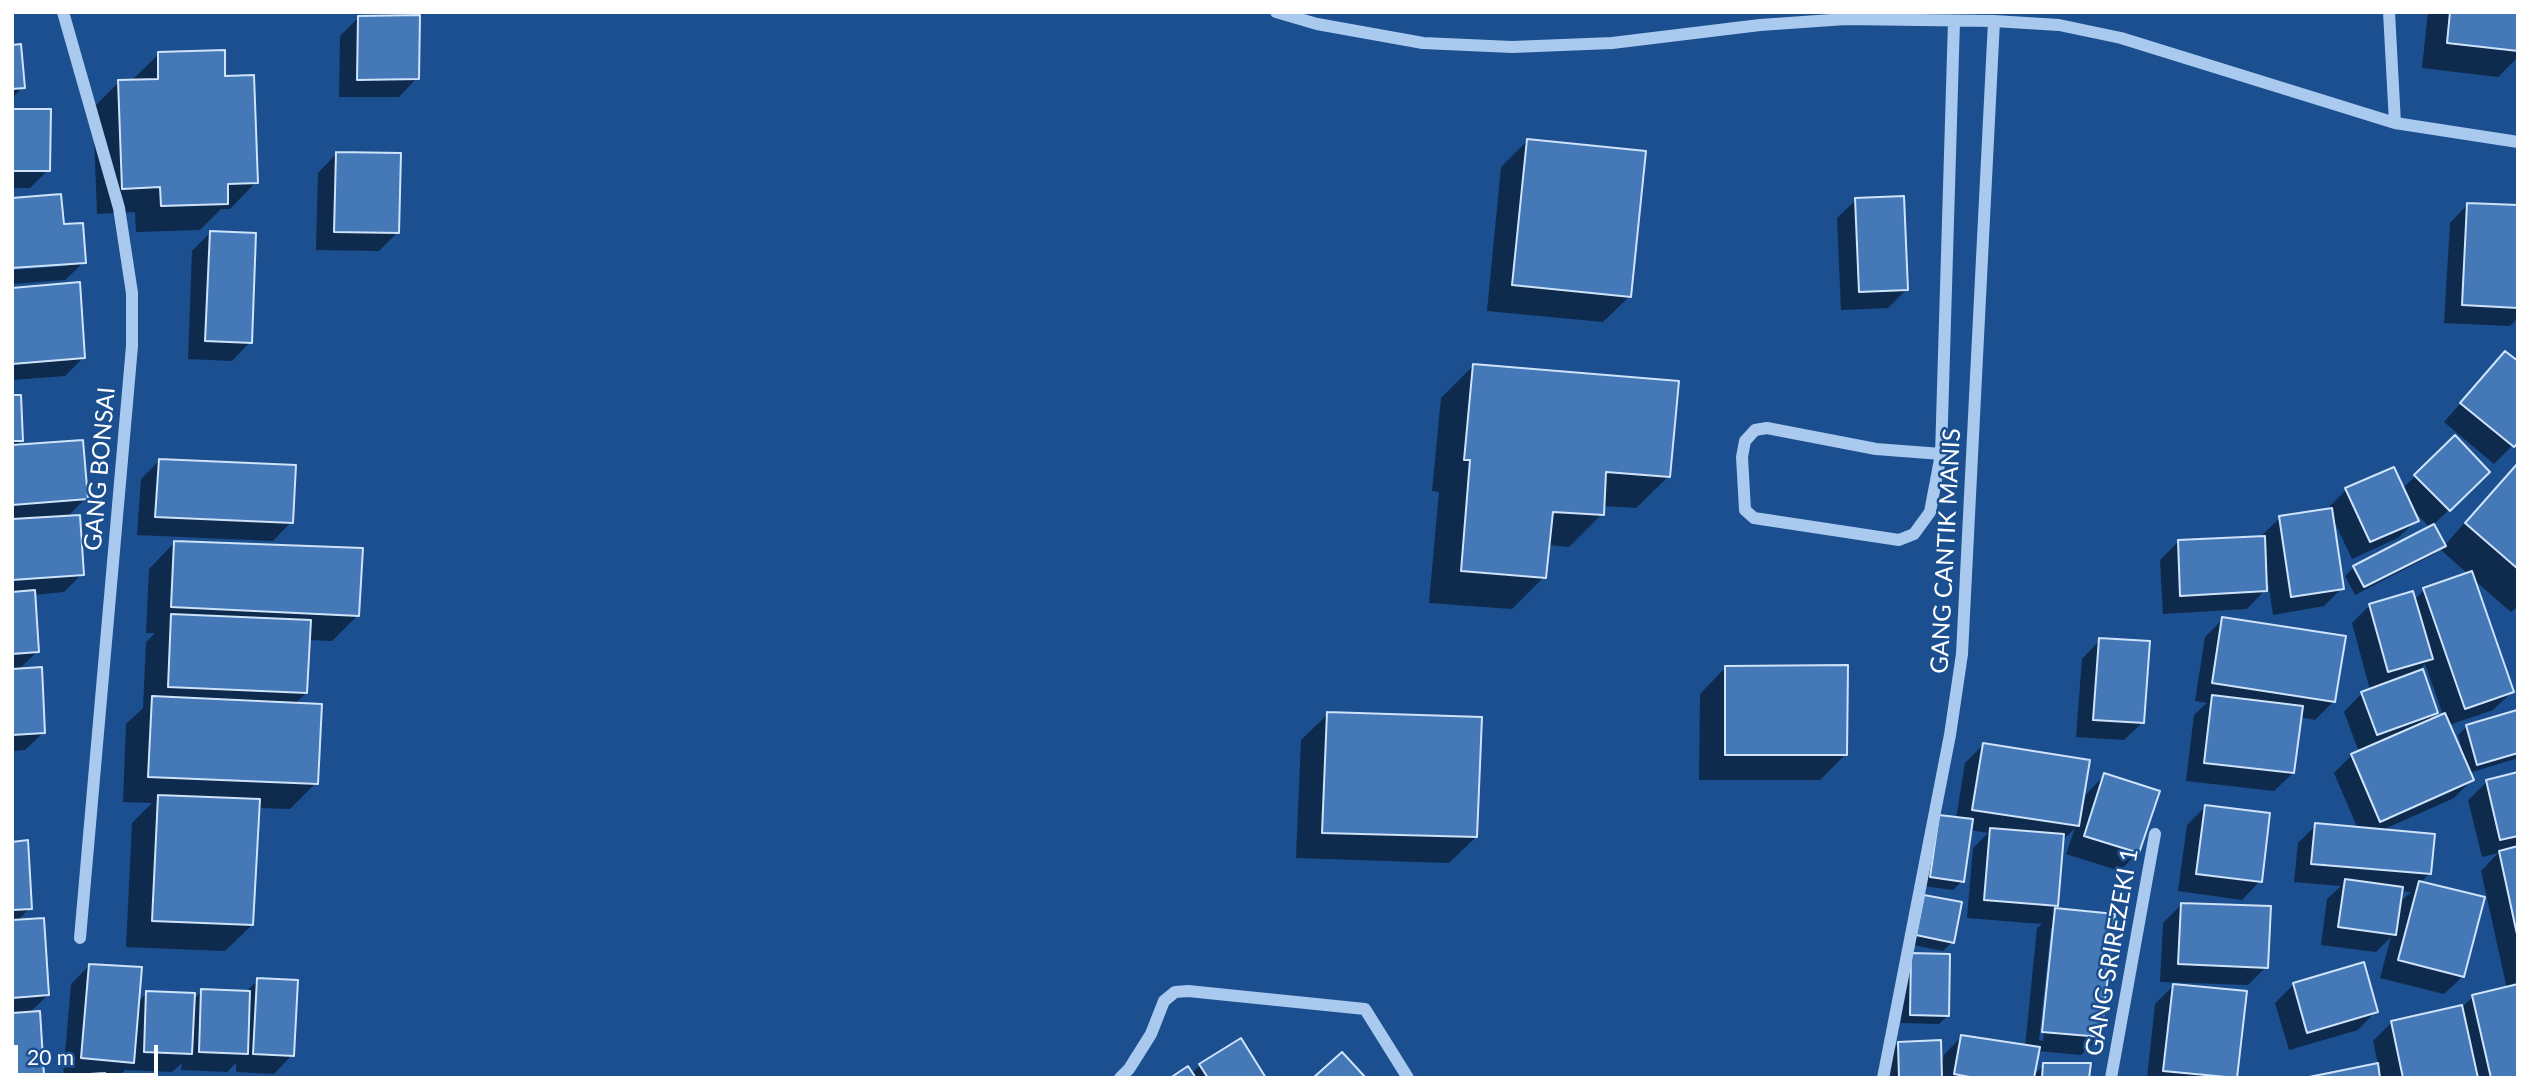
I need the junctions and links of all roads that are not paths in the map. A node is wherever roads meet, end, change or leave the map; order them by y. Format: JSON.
{"nodes":[{"id":1,"x":62,"y":12,"type":"edge"},
{"id":2,"x":1276,"y":12,"type":"edge"},
{"id":3,"x":2389,"y":12,"type":"edge"},
{"id":4,"x":1759,"y":18,"type":"edge"},
{"id":5,"x":1954,"y":21,"type":"junction"},
{"id":6,"x":1994,"y":21,"type":"junction"},
{"id":7,"x":2395,"y":123,"type":"junction"},
{"id":8,"x":2518,"y":142,"type":"edge"},
{"id":9,"x":1941,"y":454,"type":"junction"},
{"id":10,"x":2155,"y":834,"type":"dead end"},
{"id":11,"x":80,"y":938,"type":"dead end"},
{"id":12,"x":1120,"y":1078,"type":"edge"},
{"id":13,"x":1408,"y":1078,"type":"edge"},
{"id":14,"x":1883,"y":1078,"type":"edge"},
{"id":15,"x":2111,"y":1078,"type":"edge"}],
"edges":[{"from":1,"to":11,"type":"street","name":"GANG BONSAI"},
{"from":2,"to":4,"type":"street"},
{"from":3,"to":7,"type":"street"},
{"from":4,"to":5,"type":"street"},
{"from":5,"to":6,"type":"street"},
{"from":5,"to":9,"type":"street"},
{"from":6,"to":7,"type":"street"},
{"from":6,"to":14,"type":"street","name":"GANG CANTIK MANIS"},
{"from":7,"to":8,"type":"street"},
{"from":9,"to":9,"type":"street"},
{"from":10,"to":15,"type":"street","name":"GANG SRIREZEKI 1"},
{"from":12,"to":13,"type":"street"}]}
